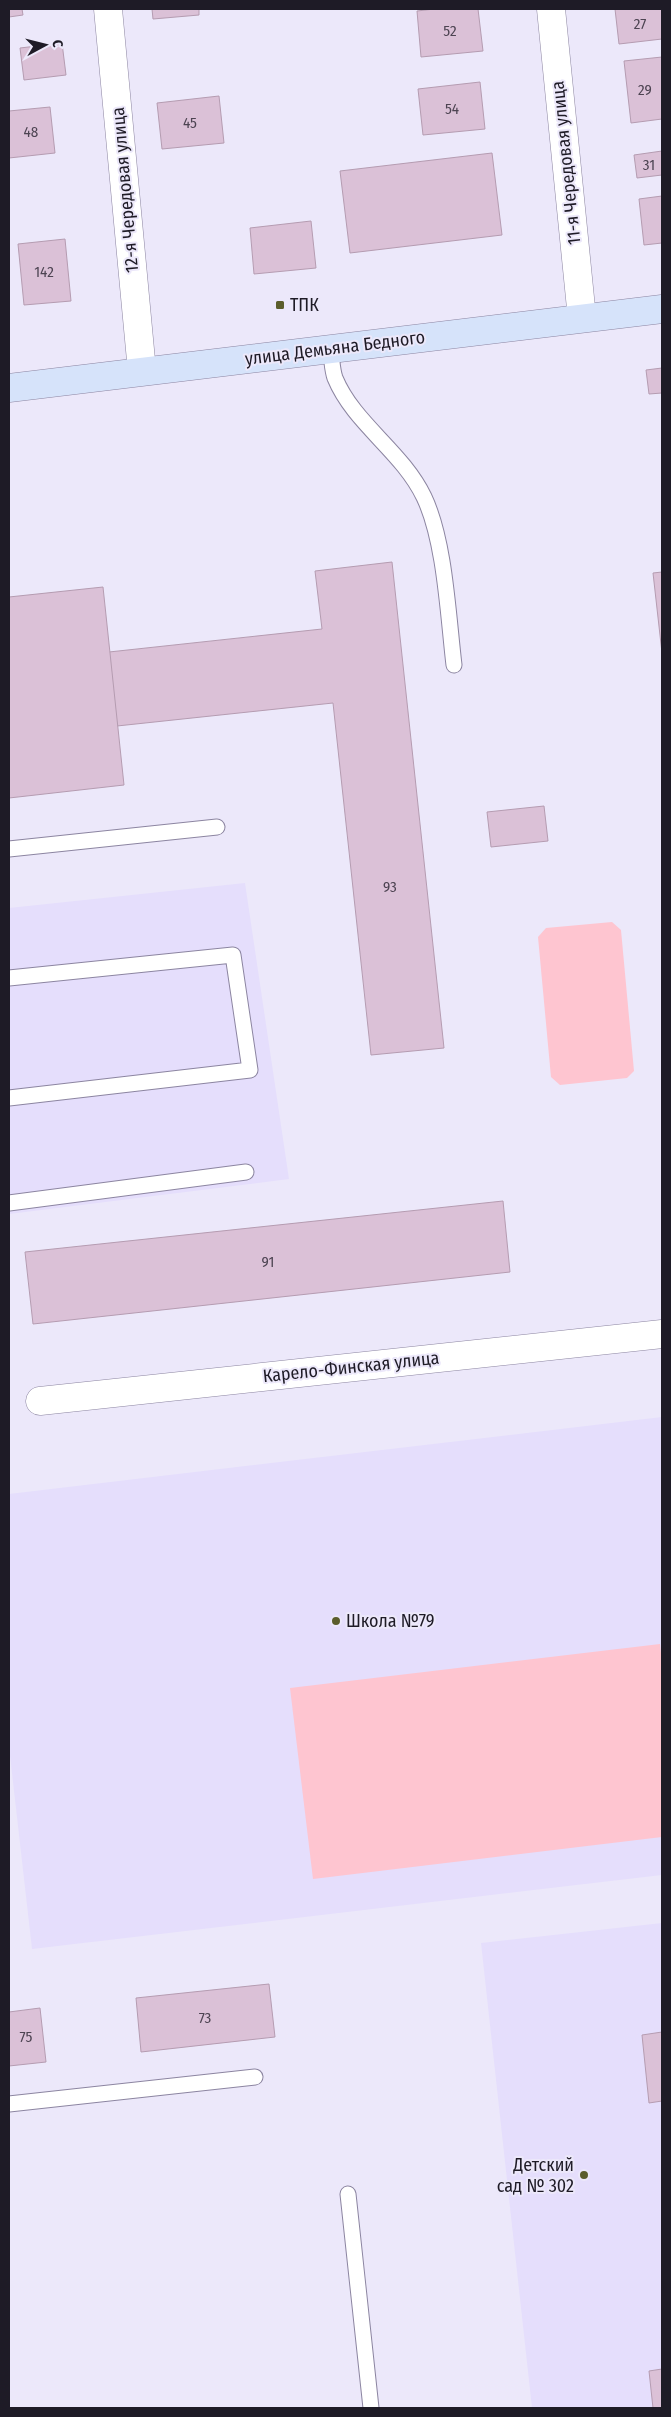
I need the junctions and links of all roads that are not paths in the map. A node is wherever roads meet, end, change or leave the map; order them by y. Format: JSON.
{"nodes":[{"id":1,"x":108,"y":9,"type":"edge"},
{"id":2,"x":551,"y":9,"type":"edge"},
{"id":3,"x":662,"y":309,"type":"edge"},
{"id":4,"x":582,"y":318,"type":"junction"},
{"id":5,"x":330,"y":348,"type":"junction"},
{"id":6,"x":142,"y":371,"type":"junction"},
{"id":7,"x":9,"y":388,"type":"edge"},
{"id":8,"x":454,"y":665,"type":"dead end"},
{"id":9,"x":217,"y":826,"type":"dead end"},
{"id":10,"x":9,"y":849,"type":"edge"},
{"id":11,"x":9,"y":978,"type":"edge"},
{"id":12,"x":9,"y":1098,"type":"edge"},
{"id":13,"x":246,"y":1172,"type":"dead end"},
{"id":14,"x":9,"y":1202,"type":"edge"},
{"id":15,"x":662,"y":1334,"type":"edge"},
{"id":16,"x":40,"y":1401,"type":"dead end"},
{"id":17,"x":255,"y":2078,"type":"dead end"},
{"id":18,"x":9,"y":2104,"type":"edge"},
{"id":19,"x":348,"y":2194,"type":"dead end"},
{"id":20,"x":371,"y":2408,"type":"edge"}],
"edges":[{"from":1,"to":6,"type":"street","name":"12-я Чередовая улица"},
{"from":2,"to":4,"type":"street","name":"11-я Чередовая улица"},
{"from":3,"to":4,"type":"main road","name":"улица Демьяна Бедного"},
{"from":4,"to":5,"type":"main road","name":"улица Демьяна Бедного"},
{"from":5,"to":6,"type":"main road","name":"улица Демьяна Бедного"},
{"from":5,"to":8,"type":"lane"},
{"from":6,"to":7,"type":"main road","name":"улица Демьяна Бедного"},
{"from":9,"to":10,"type":"lane"},
{"from":11,"to":12,"type":"lane"},
{"from":13,"to":14,"type":"lane"},
{"from":15,"to":16,"type":"street","name":"Карело-Финская улица"},
{"from":17,"to":18,"type":"lane"},
{"from":19,"to":20,"type":"lane"}]}
